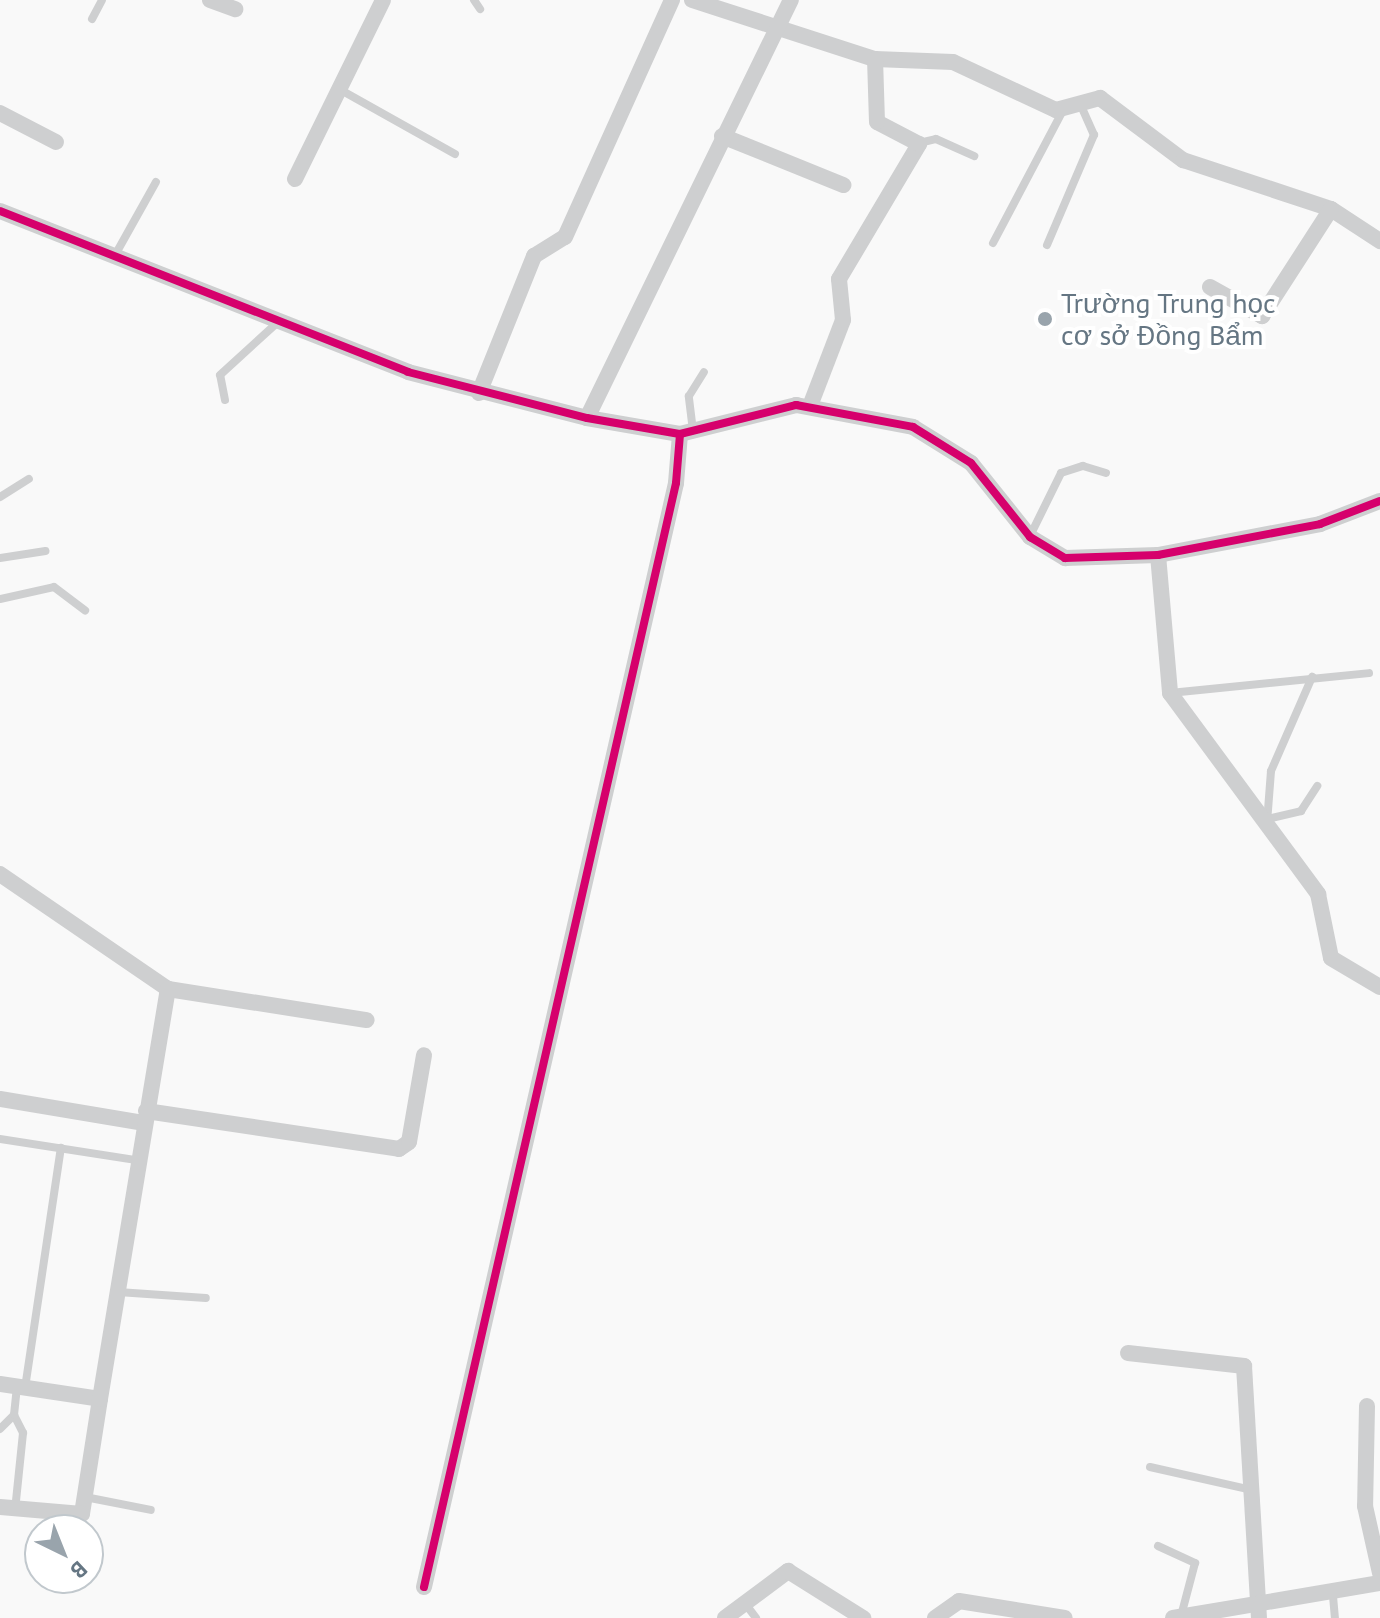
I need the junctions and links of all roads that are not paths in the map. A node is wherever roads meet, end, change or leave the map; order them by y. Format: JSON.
{"nodes":[{"id":1,"x":102,"y":0,"type":"edge"},
{"id":2,"x":210,"y":0,"type":"edge"},
{"id":3,"x":383,"y":0,"type":"edge"},
{"id":4,"x":474,"y":0,"type":"edge"},
{"id":5,"x":672,"y":0,"type":"edge"},
{"id":6,"x":692,"y":0,"type":"edge"},
{"id":7,"x":791,"y":0,"type":"edge"},
{"id":8,"x":235,"y":9,"type":"dead end"},
{"id":9,"x":480,"y":9,"type":"dead end"},
{"id":10,"x":92,"y":19,"type":"dead end"},
{"id":11,"x":780,"y":25,"type":"junction"},
{"id":12,"x":875,"y":59,"type":"junction"},
{"id":13,"x":339,"y":89,"type":"junction"},
{"id":14,"x":1080,"y":104,"type":"junction"},
{"id":15,"x":1063,"y":109,"type":"junction"},
{"id":16,"x":0,"y":113,"type":"edge"},
{"id":17,"x":722,"y":136,"type":"junction"},
{"id":18,"x":56,"y":142,"type":"dead end"},
{"id":19,"x":919,"y":144,"type":"junction"},
{"id":20,"x":455,"y":154,"type":"dead end"},
{"id":21,"x":974,"y":156,"type":"dead end"},
{"id":22,"x":295,"y":179,"type":"dead end"},
{"id":23,"x":156,"y":182,"type":"dead end"},
{"id":24,"x":843,"y":185,"type":"dead end"},
{"id":25,"x":1331,"y":209,"type":"junction"},
{"id":26,"x":0,"y":211,"type":"edge"},
{"id":27,"x":1380,"y":241,"type":"edge"},
{"id":28,"x":993,"y":243,"type":"dead end"},
{"id":29,"x":1047,"y":245,"type":"dead end"},
{"id":30,"x":114,"y":257,"type":"junction"},
{"id":31,"x":1210,"y":287,"type":"dead end"},
{"id":32,"x":279,"y":321,"type":"junction"},
{"id":33,"x":704,"y":372,"type":"dead end"},
{"id":34,"x":479,"y":393,"type":"junction"},
{"id":35,"x":225,"y":400,"type":"dead end"},
{"id":36,"x":810,"y":406,"type":"junction"},
{"id":37,"x":587,"y":418,"type":"junction"},
{"id":38,"x":687,"y":433,"type":"junction"},
{"id":39,"x":1106,"y":473,"type":"dead end"},
{"id":40,"x":29,"y":479,"type":"dead end"},
{"id":41,"x":0,"y":497,"type":"edge"},
{"id":42,"x":1380,"y":501,"type":"edge"},
{"id":43,"x":1030,"y":537,"type":"junction"},
{"id":44,"x":45,"y":551,"type":"dead end"},
{"id":45,"x":1158,"y":555,"type":"junction"},
{"id":46,"x":0,"y":558,"type":"edge"},
{"id":47,"x":0,"y":599,"type":"edge"},
{"id":48,"x":85,"y":610,"type":"dead end"},
{"id":49,"x":1369,"y":673,"type":"dead end"},
{"id":50,"x":1312,"y":677,"type":"junction"},
{"id":51,"x":1170,"y":693,"type":"junction"},
{"id":52,"x":1317,"y":786,"type":"dead end"},
{"id":53,"x":1267,"y":823,"type":"junction"},
{"id":54,"x":0,"y":874,"type":"edge"},
{"id":55,"x":1380,"y":987,"type":"edge"},
{"id":56,"x":168,"y":989,"type":"junction"},
{"id":57,"x":367,"y":1020,"type":"dead end"},
{"id":58,"x":424,"y":1055,"type":"dead end"},
{"id":59,"x":0,"y":1099,"type":"edge"},
{"id":60,"x":144,"y":1117,"type":"junction"},
{"id":61,"x":0,"y":1139,"type":"edge"},
{"id":62,"x":61,"y":1148,"type":"junction"},
{"id":63,"x":136,"y":1160,"type":"junction"},
{"id":64,"x":118,"y":1292,"type":"junction"},
{"id":65,"x":206,"y":1298,"type":"dead end"},
{"id":66,"x":1128,"y":1353,"type":"dead end"},
{"id":67,"x":14,"y":1386,"type":"edge"},
{"id":68,"x":100,"y":1399,"type":"junction"},
{"id":69,"x":1367,"y":1406,"type":"dead end"},
{"id":70,"x":14,"y":1415,"type":"junction"},
{"id":71,"x":0,"y":1429,"type":"edge"},
{"id":72,"x":1150,"y":1467,"type":"dead end"},
{"id":73,"x":1253,"y":1490,"type":"junction"},
{"id":74,"x":84,"y":1497,"type":"junction"},
{"id":75,"x":7,"y":1508,"type":"edge"},
{"id":76,"x":151,"y":1510,"type":"dead end"},
{"id":77,"x":1158,"y":1546,"type":"dead end"},
{"id":78,"x":1380,"y":1573,"type":"edge"},
{"id":79,"x":1380,"y":1583,"type":"edge"},
{"id":80,"x":424,"y":1587,"type":"dead end"},
{"id":81,"x":1333,"y":1596,"type":"junction"},
{"id":82,"x":744,"y":1601,"type":"junction"},
{"id":83,"x":1258,"y":1613,"type":"edge"},
{"id":84,"x":1055,"y":1617,"type":"edge"},
{"id":85,"x":1181,"y":1617,"type":"edge"},
{"id":86,"x":725,"y":1618,"type":"edge"},
{"id":87,"x":756,"y":1618,"type":"edge"},
{"id":88,"x":863,"y":1618,"type":"edge"},
{"id":89,"x":935,"y":1618,"type":"edge"},
{"id":90,"x":1173,"y":1618,"type":"edge"},
{"id":91,"x":1335,"y":1618,"type":"edge"}],
"edges":[{"from":1,"to":10,"type":"lane"},
{"from":2,"to":8,"type":"street"},
{"from":3,"to":13,"type":"street"},
{"from":4,"to":9,"type":"lane"},
{"from":5,"to":34,"type":"street"},
{"from":6,"to":11,"type":"street"},
{"from":7,"to":11,"type":"street"},
{"from":11,"to":12,"type":"street"},
{"from":11,"to":17,"type":"street"},
{"from":12,"to":15,"type":"street"},
{"from":12,"to":19,"type":"street"},
{"from":13,"to":20,"type":"lane"},
{"from":13,"to":22,"type":"street"},
{"from":14,"to":15,"type":"street"},
{"from":14,"to":25,"type":"street"},
{"from":14,"to":29,"type":"lane"},
{"from":15,"to":28,"type":"lane"},
{"from":16,"to":18,"type":"street"},
{"from":17,"to":24,"type":"street"},
{"from":17,"to":37,"type":"street"},
{"from":19,"to":21,"type":"lane"},
{"from":19,"to":36,"type":"street"},
{"from":23,"to":30,"type":"lane"},
{"from":25,"to":27,"type":"street"},
{"from":25,"to":31,"type":"street"},
{"from":26,"to":30,"type":"street"},
{"from":30,"to":32,"type":"street"},
{"from":32,"to":34,"type":"street"},
{"from":32,"to":35,"type":"lane"},
{"from":33,"to":38,"type":"lane"},
{"from":34,"to":37,"type":"street"},
{"from":36,"to":38,"type":"street"},
{"from":36,"to":43,"type":"street"},
{"from":37,"to":38,"type":"street"},
{"from":38,"to":80,"type":"street"},
{"from":39,"to":43,"type":"lane"},
{"from":40,"to":41,"type":"lane"},
{"from":42,"to":45,"type":"street"},
{"from":43,"to":45,"type":"street"},
{"from":44,"to":46,"type":"lane"},
{"from":45,"to":51,"type":"street"},
{"from":47,"to":48,"type":"lane"},
{"from":49,"to":50,"type":"lane"},
{"from":50,"to":51,"type":"lane"},
{"from":50,"to":53,"type":"lane"},
{"from":51,"to":53,"type":"street"},
{"from":52,"to":53,"type":"lane"},
{"from":53,"to":55,"type":"street"},
{"from":54,"to":56,"type":"street"},
{"from":56,"to":57,"type":"street"},
{"from":56,"to":60,"type":"street"},
{"from":58,"to":60,"type":"street"},
{"from":59,"to":60,"type":"street"},
{"from":60,"to":63,"type":"street"},
{"from":61,"to":62,"type":"lane"},
{"from":62,"to":63,"type":"lane"},
{"from":62,"to":67,"type":"lane"},
{"from":63,"to":64,"type":"street"},
{"from":64,"to":65,"type":"lane"},
{"from":64,"to":68,"type":"street"},
{"from":66,"to":73,"type":"street"},
{"from":67,"to":68,"type":"street"},
{"from":67,"to":70,"type":"lane"},
{"from":68,"to":74,"type":"street"},
{"from":69,"to":78,"type":"street"},
{"from":70,"to":71,"type":"lane"},
{"from":70,"to":75,"type":"lane"},
{"from":72,"to":73,"type":"lane"},
{"from":73,"to":83,"type":"street"},
{"from":74,"to":75,"type":"street"},
{"from":74,"to":76,"type":"lane"},
{"from":77,"to":85,"type":"lane"},
{"from":79,"to":81,"type":"street"},
{"from":81,"to":83,"type":"street"},
{"from":81,"to":91,"type":"lane"},
{"from":82,"to":86,"type":"street"},
{"from":82,"to":87,"type":"lane"},
{"from":82,"to":88,"type":"street"},
{"from":83,"to":85,"type":"street"},
{"from":84,"to":89,"type":"street"},
{"from":85,"to":90,"type":"street"}]}
